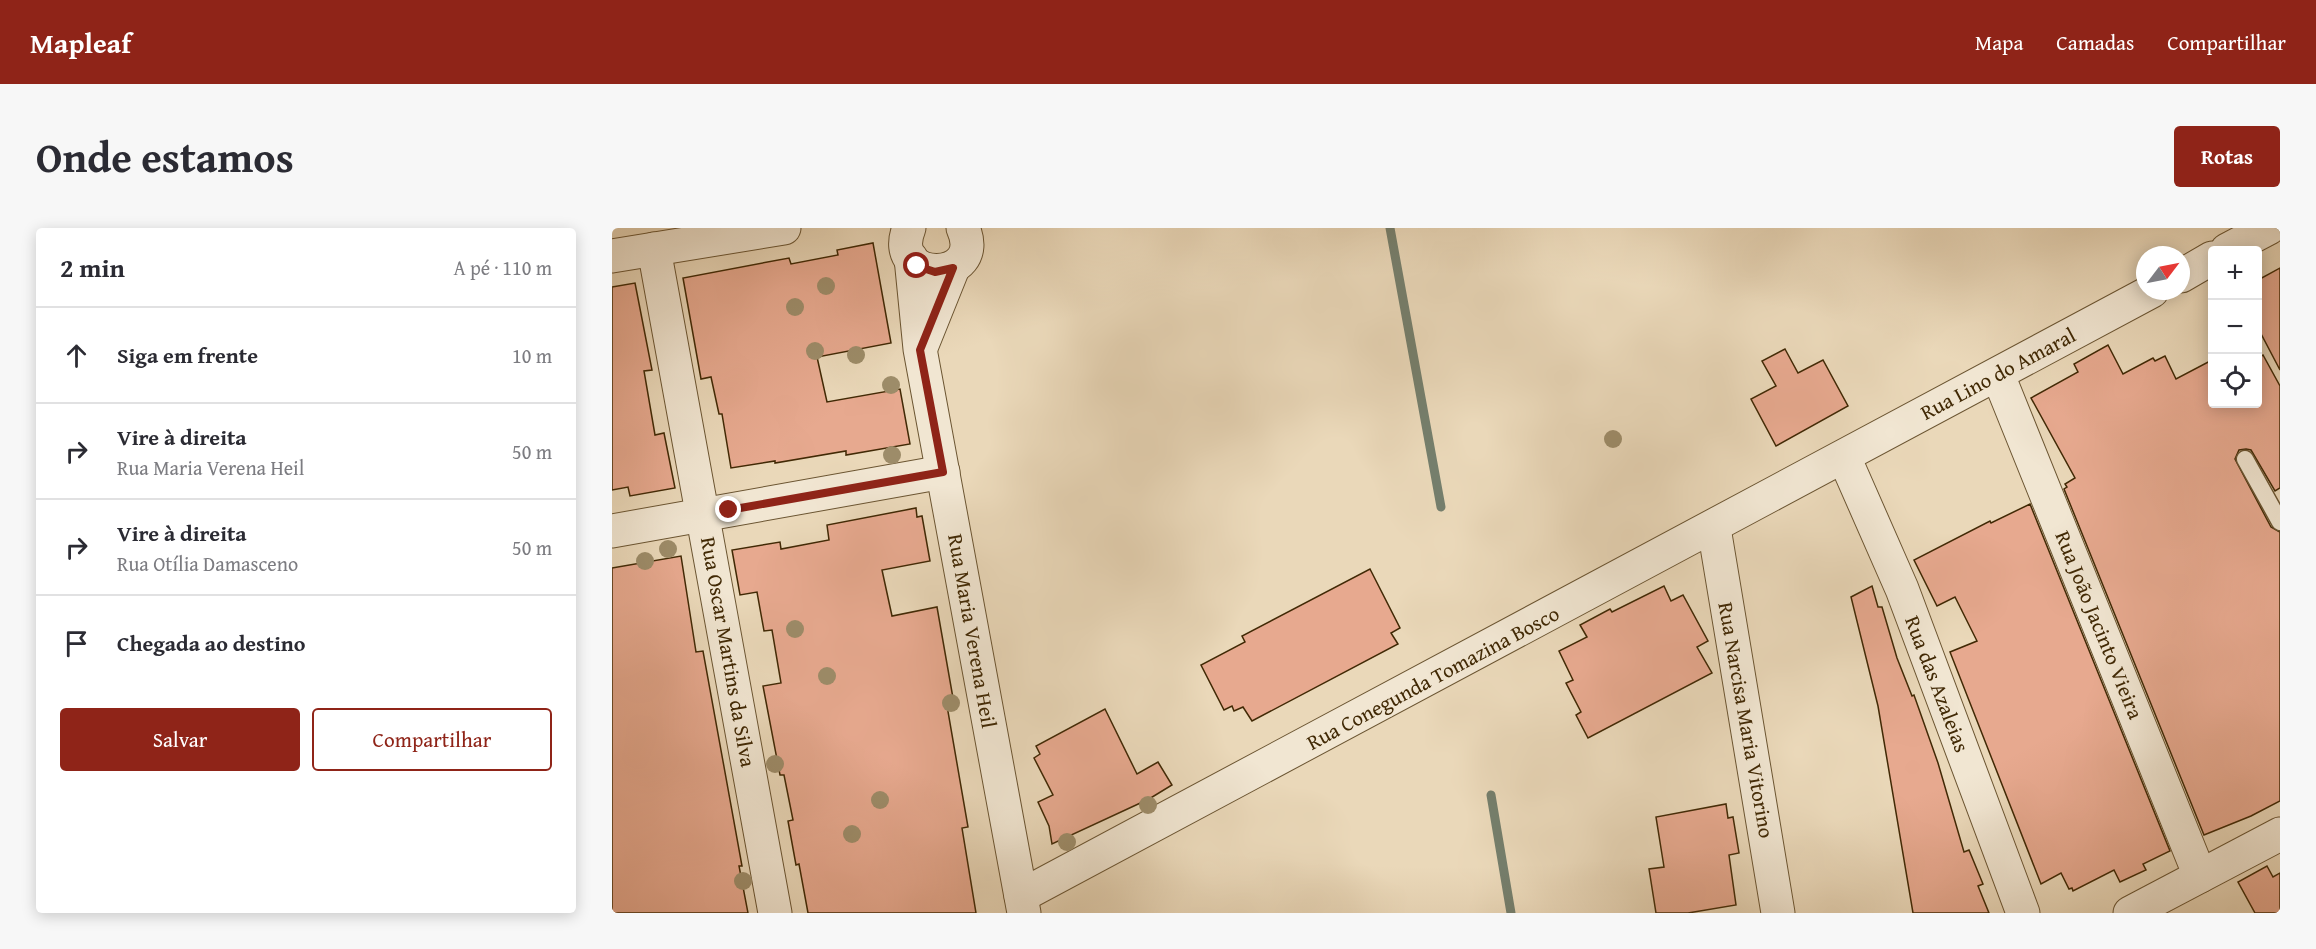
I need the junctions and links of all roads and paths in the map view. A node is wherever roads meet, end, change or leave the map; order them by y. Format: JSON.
{"nodes":[{"id":1,"x":784,"y":228,"type":"edge"},
{"id":2,"x":2269,"y":228,"type":"edge"},
{"id":3,"x":966,"y":230,"type":"edge"},
{"id":4,"x":904,"y":239,"type":"edge"},
{"id":5,"x":2235,"y":246,"type":"edge"},
{"id":6,"x":654,"y":249,"type":"junction"},
{"id":7,"x":612,"y":256,"type":"edge"},
{"id":8,"x":2208,"y":260,"type":"edge"},
{"id":9,"x":953,"y":268,"type":"junction"},
{"id":10,"x":2190,"y":271,"type":"edge"},
{"id":11,"x":2136,"y":300,"type":"edge"},
{"id":12,"x":920,"y":350,"type":"junction"},
{"id":13,"x":1998,"y":375,"type":"junction"},
{"id":14,"x":1844,"y":457,"type":"junction"},
{"id":15,"x":2245,"y":459,"type":"dead end"},
{"id":16,"x":943,"y":472,"type":"junction"},
{"id":17,"x":703,"y":515,"type":"junction"},
{"id":18,"x":2280,"y":522,"type":"edge"},
{"id":19,"x":1714,"y":528,"type":"junction"},
{"id":20,"x":612,"y":531,"type":"edge"},
{"id":21,"x":2280,"y":834,"type":"edge"},
{"id":22,"x":2200,"y":876,"type":"junction"},
{"id":23,"x":1022,"y":905,"type":"edge"},
{"id":24,"x":775,"y":913,"type":"edge"},
{"id":25,"x":1778,"y":913,"type":"edge"},
{"id":26,"x":2023,"y":913,"type":"edge"},
{"id":27,"x":2130,"y":913,"type":"edge"}],
"edges":[{"from":1,"to":6,"type":"street"},
{"from":2,"to":5,"type":"street"},
{"from":3,"to":9,"type":"street"},
{"from":4,"to":9,"type":"street"},
{"from":4,"to":12,"type":"street","name":"Rua Maria Verena Heil"},
{"from":6,"to":7,"type":"street"},
{"from":6,"to":17,"type":"street","name":"Rua Oscar Martins da Silva"},
{"from":8,"to":10,"type":"street"},
{"from":9,"to":12,"type":"street"},
{"from":11,"to":13,"type":"street","name":"Rua Lino do Amaral"},
{"from":12,"to":16,"type":"street","name":"Rua Maria Verena Heil"},
{"from":13,"to":14,"type":"street","name":"Rua Lino do Amaral"},
{"from":13,"to":22,"type":"street","name":"Rua João Jacinto Vieira"},
{"from":14,"to":19,"type":"street","name":"Rua Conegunda Tomazina Bosco"},
{"from":14,"to":26,"type":"street","name":"Rua das Azaleias"},
{"from":15,"to":18,"type":"lane"},
{"from":16,"to":17,"type":"street"},
{"from":16,"to":23,"type":"street","name":"Rua Maria Verena Heil"},
{"from":17,"to":20,"type":"street"},
{"from":17,"to":24,"type":"street","name":"Rua Oscar Martins da Silva"},
{"from":19,"to":23,"type":"street","name":"Rua Conegunda Tomazina Bosco"},
{"from":19,"to":25,"type":"street","name":"Rua Narcisa Maria Vitorino"},
{"from":21,"to":22,"type":"street"},
{"from":22,"to":27,"type":"street"}]}
